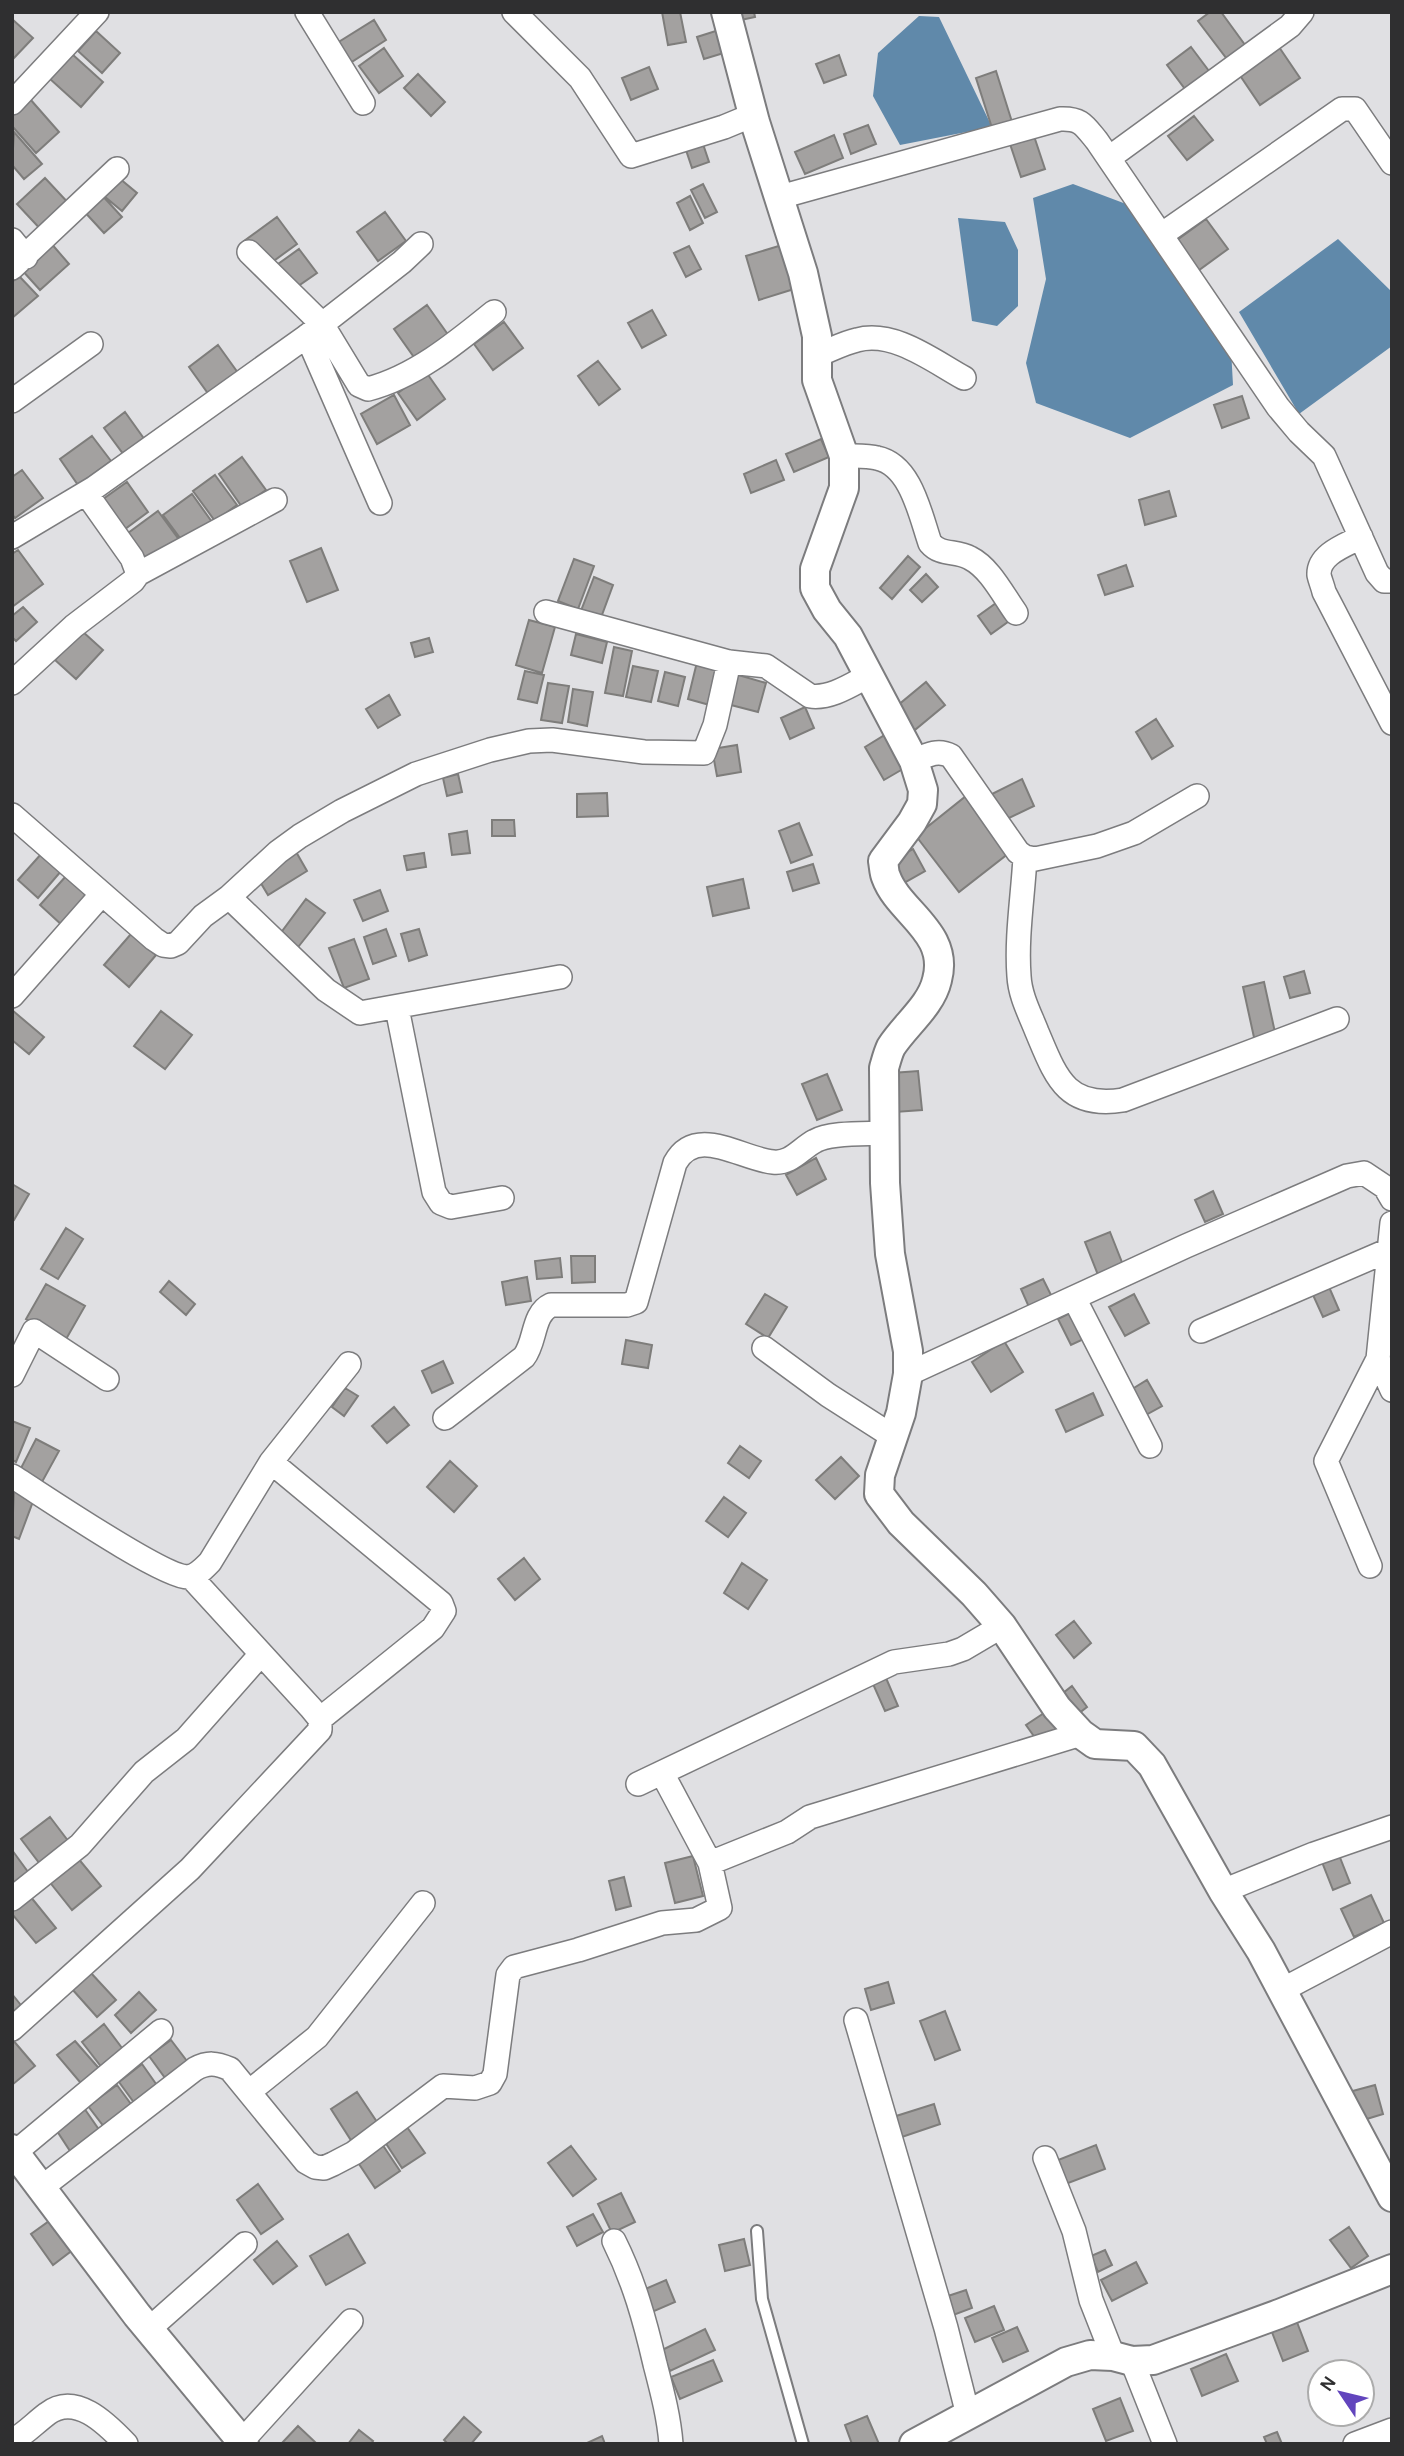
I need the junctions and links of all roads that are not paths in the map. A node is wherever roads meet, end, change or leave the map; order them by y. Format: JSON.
{"nodes":[{"id":1,"x":97,"y":12,"type":"edge"},
{"id":2,"x":307,"y":12,"type":"edge"},
{"id":3,"x":514,"y":12,"type":"edge"},
{"id":4,"x":726,"y":12,"type":"edge"},
{"id":5,"x":1302,"y":12,"type":"edge"},
{"id":6,"x":12,"y":103,"type":"edge"},
{"id":7,"x":363,"y":103,"type":"dead end"},
{"id":8,"x":753,"y":114,"type":"junction"},
{"id":9,"x":1109,"y":158,"type":"junction"},
{"id":10,"x":1392,"y":163,"type":"edge"},
{"id":11,"x":117,"y":169,"type":"dead end"},
{"id":12,"x":780,"y":197,"type":"junction"},
{"id":13,"x":1161,"y":235,"type":"junction"},
{"id":14,"x":421,"y":244,"type":"dead end"},
{"id":15,"x":249,"y":252,"type":"dead end"},
{"id":16,"x":17,"y":255,"type":"edge"},
{"id":17,"x":494,"y":312,"type":"dead end"},
{"id":18,"x":314,"y":330,"type":"junction"},
{"id":19,"x":91,"y":344,"type":"dead end"},
{"id":20,"x":815,"y":356,"type":"junction"},
{"id":21,"x":964,"y":378,"type":"dead end"},
{"id":22,"x":12,"y":401,"type":"edge"},
{"id":23,"x":844,"y":456,"type":"junction"},
{"id":24,"x":86,"y":493,"type":"junction"},
{"id":25,"x":275,"y":500,"type":"dead end"},
{"id":26,"x":380,"y":503,"type":"dead end"},
{"id":27,"x":12,"y":537,"type":"edge"},
{"id":28,"x":1361,"y":537,"type":"junction"},
{"id":29,"x":138,"y":574,"type":"junction"},
{"id":30,"x":1392,"y":581,"type":"edge"},
{"id":31,"x":546,"y":612,"type":"dead end"},
{"id":32,"x":1016,"y":613,"type":"dead end"},
{"id":33,"x":729,"y":662,"type":"junction"},
{"id":34,"x":868,"y":676,"type":"junction"},
{"id":35,"x":12,"y":683,"type":"edge"},
{"id":36,"x":1392,"y":723,"type":"edge"},
{"id":37,"x":914,"y":761,"type":"junction"},
{"id":38,"x":1197,"y":796,"type":"dead end"},
{"id":39,"x":12,"y":815,"type":"edge"},
{"id":40,"x":1025,"y":857,"type":"junction"},
{"id":41,"x":102,"y":894,"type":"junction"},
{"id":42,"x":229,"y":897,"type":"junction"},
{"id":43,"x":560,"y":977,"type":"dead end"},
{"id":44,"x":12,"y":996,"type":"edge"},
{"id":45,"x":397,"y":1008,"type":"junction"},
{"id":46,"x":1337,"y":1019,"type":"dead end"},
{"id":47,"x":884,"y":1133,"type":"junction"},
{"id":48,"x":502,"y":1198,"type":"dead end"},
{"id":49,"x":1392,"y":1199,"type":"edge"},
{"id":50,"x":1392,"y":1223,"type":"edge"},
{"id":51,"x":1389,"y":1250,"type":"junction"},
{"id":52,"x":1389,"y":1285,"type":"edge"},
{"id":53,"x":1074,"y":1298,"type":"junction"},
{"id":54,"x":1201,"y":1331,"type":"dead end"},
{"id":55,"x":764,"y":1348,"type":"dead end"},
{"id":56,"x":1378,"y":1359,"type":"junction"},
{"id":57,"x":349,"y":1364,"type":"dead end"},
{"id":58,"x":908,"y":1374,"type":"junction"},
{"id":59,"x":12,"y":1376,"type":"edge"},
{"id":60,"x":107,"y":1379,"type":"dead end"},
{"id":61,"x":1392,"y":1390,"type":"edge"},
{"id":62,"x":445,"y":1418,"type":"dead end"},
{"id":63,"x":892,"y":1436,"type":"junction"},
{"id":64,"x":1150,"y":1446,"type":"dead end"},
{"id":65,"x":271,"y":1462,"type":"junction"},
{"id":66,"x":12,"y":1476,"type":"edge"},
{"id":67,"x":1370,"y":1566,"type":"dead end"},
{"id":68,"x":191,"y":1577,"type":"junction"},
{"id":69,"x":1002,"y":1626,"type":"junction"},
{"id":70,"x":261,"y":1654,"type":"junction"},
{"id":71,"x":320,"y":1720,"type":"junction"},
{"id":72,"x":1080,"y":1734,"type":"junction"},
{"id":73,"x":662,"y":1773,"type":"junction"},
{"id":74,"x":638,"y":1784,"type":"dead end"},
{"id":75,"x":1392,"y":1827,"type":"edge"},
{"id":76,"x":710,"y":1863,"type":"junction"},
{"id":77,"x":1223,"y":1891,"type":"junction"},
{"id":78,"x":12,"y":1899,"type":"edge"},
{"id":79,"x":423,"y":1903,"type":"dead end"},
{"id":80,"x":1392,"y":1932,"type":"edge"},
{"id":81,"x":1282,"y":1990,"type":"junction"},
{"id":82,"x":856,"y":2020,"type":"dead end"},
{"id":83,"x":12,"y":2029,"type":"edge"},
{"id":84,"x":161,"y":2031,"type":"dead end"},
{"id":85,"x":250,"y":2091,"type":"junction"},
{"id":86,"x":13,"y":2152,"type":"edge"},
{"id":87,"x":1045,"y":2158,"type":"dead end"},
{"id":88,"x":41,"y":2188,"type":"junction"},
{"id":89,"x":1390,"y":2192,"type":"edge"},
{"id":90,"x":757,"y":2231,"type":"dead end"},
{"id":91,"x":614,"y":2241,"type":"dead end"},
{"id":92,"x":245,"y":2244,"type":"dead end"},
{"id":93,"x":1392,"y":2269,"type":"edge"},
{"id":94,"x":351,"y":2321,"type":"dead end"},
{"id":95,"x":149,"y":2329,"type":"junction"},
{"id":96,"x":1122,"y":2358,"type":"junction"},
{"id":97,"x":968,"y":2414,"type":"junction"},
{"id":98,"x":1392,"y":2430,"type":"edge"},
{"id":99,"x":116,"y":2437,"type":"edge"},
{"id":100,"x":12,"y":2441,"type":"edge"},
{"id":101,"x":243,"y":2442,"type":"edge"},
{"id":102,"x":671,"y":2444,"type":"edge"},
{"id":103,"x":803,"y":2444,"type":"edge"},
{"id":104,"x":914,"y":2444,"type":"edge"},
{"id":105,"x":1165,"y":2444,"type":"edge"},
{"id":106,"x":1354,"y":2444,"type":"edge"}],
"edges":[{"from":1,"to":6,"type":"street"},
{"from":2,"to":7,"type":"street"},
{"from":3,"to":8,"type":"street"},
{"from":4,"to":8,"type":"street"},
{"from":5,"to":9,"type":"street"},
{"from":8,"to":12,"type":"street"},
{"from":9,"to":12,"type":"street"},
{"from":9,"to":13,"type":"street"},
{"from":10,"to":13,"type":"street"},
{"from":11,"to":16,"type":"street"},
{"from":12,"to":20,"type":"street"},
{"from":13,"to":28,"type":"street"},
{"from":14,"to":18,"type":"street"},
{"from":15,"to":18,"type":"street"},
{"from":17,"to":18,"type":"street"},
{"from":18,"to":24,"type":"street"},
{"from":18,"to":26,"type":"street"},
{"from":19,"to":22,"type":"street"},
{"from":20,"to":21,"type":"street"},
{"from":20,"to":23,"type":"street"},
{"from":23,"to":32,"type":"street"},
{"from":23,"to":34,"type":"street"},
{"from":24,"to":27,"type":"street"},
{"from":24,"to":29,"type":"street"},
{"from":25,"to":29,"type":"street"},
{"from":28,"to":30,"type":"street"},
{"from":28,"to":36,"type":"street"},
{"from":29,"to":35,"type":"street"},
{"from":31,"to":33,"type":"street"},
{"from":33,"to":34,"type":"street"},
{"from":33,"to":42,"type":"street"},
{"from":34,"to":37,"type":"street"},
{"from":37,"to":40,"type":"street"},
{"from":37,"to":47,"type":"street"},
{"from":38,"to":40,"type":"street"},
{"from":39,"to":41,"type":"street"},
{"from":40,"to":46,"type":"street"},
{"from":41,"to":42,"type":"street"},
{"from":41,"to":44,"type":"street"},
{"from":42,"to":45,"type":"street"},
{"from":43,"to":45,"type":"street"},
{"from":45,"to":48,"type":"street"},
{"from":47,"to":58,"type":"street"},
{"from":47,"to":62,"type":"street"},
{"from":49,"to":53,"type":"street"},
{"from":50,"to":51,"type":"street"},
{"from":51,"to":52,"type":"street"},
{"from":51,"to":54,"type":"street"},
{"from":52,"to":56,"type":"street"},
{"from":53,"to":58,"type":"street"},
{"from":53,"to":64,"type":"street"},
{"from":55,"to":63,"type":"street"},
{"from":56,"to":61,"type":"street"},
{"from":56,"to":67,"type":"street"},
{"from":57,"to":65,"type":"street"},
{"from":58,"to":63,"type":"street"},
{"from":59,"to":60,"type":"street"},
{"from":63,"to":69,"type":"street"},
{"from":65,"to":68,"type":"street"},
{"from":65,"to":71,"type":"street"},
{"from":66,"to":68,"type":"street"},
{"from":68,"to":70,"type":"street"},
{"from":69,"to":72,"type":"street"},
{"from":69,"to":73,"type":"street"},
{"from":70,"to":71,"type":"street"},
{"from":70,"to":78,"type":"street"},
{"from":71,"to":83,"type":"street"},
{"from":72,"to":76,"type":"street"},
{"from":72,"to":77,"type":"street"},
{"from":73,"to":74,"type":"street"},
{"from":73,"to":76,"type":"street"},
{"from":75,"to":77,"type":"street"},
{"from":76,"to":85,"type":"street"},
{"from":77,"to":81,"type":"street"},
{"from":79,"to":85,"type":"street"},
{"from":80,"to":81,"type":"street"},
{"from":81,"to":89,"type":"street"},
{"from":82,"to":97,"type":"street"},
{"from":84,"to":86,"type":"street"},
{"from":85,"to":88,"type":"street"},
{"from":86,"to":88,"type":"street"},
{"from":87,"to":96,"type":"street"},
{"from":88,"to":95,"type":"street"},
{"from":90,"to":103,"type":"lane"},
{"from":91,"to":102,"type":"street"},
{"from":92,"to":95,"type":"street"},
{"from":93,"to":96,"type":"street"},
{"from":94,"to":101,"type":"street"},
{"from":95,"to":101,"type":"street"},
{"from":96,"to":97,"type":"street"},
{"from":96,"to":105,"type":"street"},
{"from":97,"to":104,"type":"street"},
{"from":98,"to":106,"type":"street"},
{"from":99,"to":100,"type":"street"}]}
